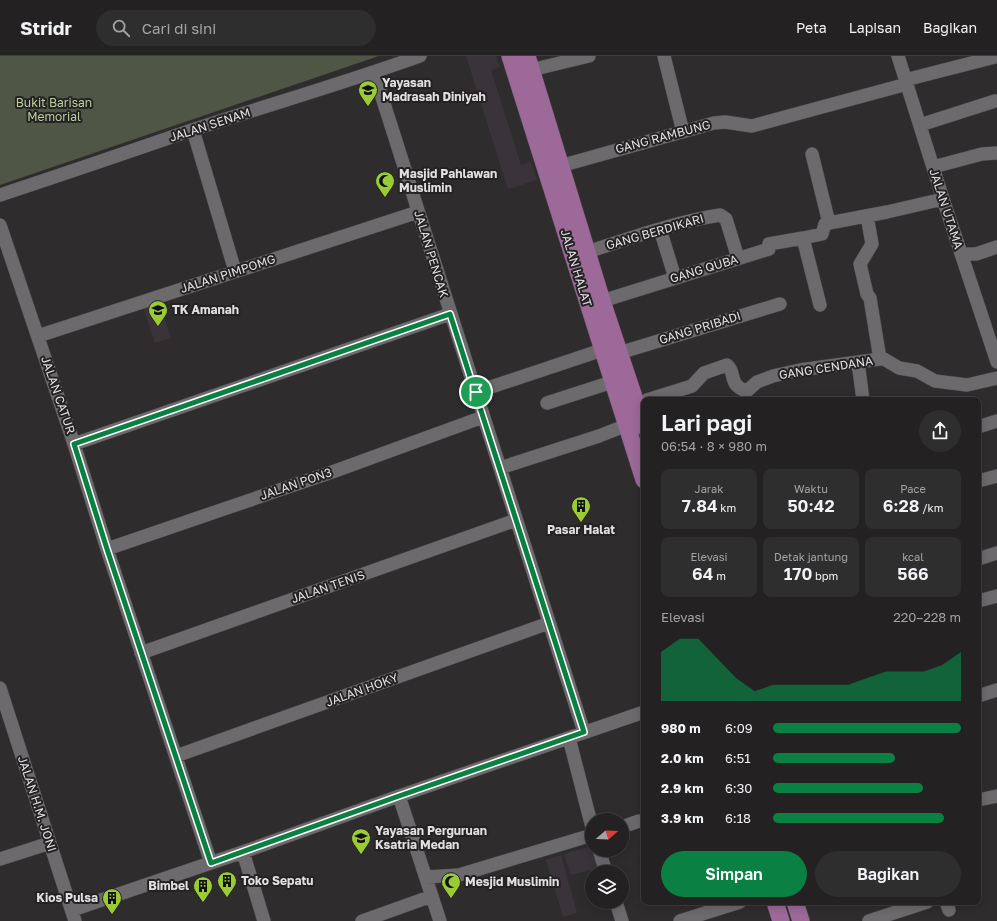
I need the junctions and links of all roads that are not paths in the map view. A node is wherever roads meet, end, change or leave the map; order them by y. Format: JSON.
{"nodes":[{"id":1,"x":420,"y":56,"type":"edge"},
{"id":2,"x":510,"y":56,"type":"edge"},
{"id":3,"x":589,"y":56,"type":"edge"},
{"id":4,"x":664,"y":56,"type":"edge"},
{"id":5,"x":898,"y":56,"type":"edge"},
{"id":6,"x":995,"y":57,"type":"dead end"},
{"id":7,"x":529,"y":63,"type":"edge"},
{"id":8,"x":374,"y":72,"type":"junction"},
{"id":9,"x":906,"y":82,"type":"junction"},
{"id":10,"x":995,"y":101,"type":"dead end"},
{"id":11,"x":920,"y":125,"type":"junction"},
{"id":12,"x":193,"y":130,"type":"junction"},
{"id":13,"x":683,"y":132,"type":"junction"},
{"id":14,"x":997,"y":153,"type":"edge"},
{"id":15,"x":812,"y":154,"type":"dead end"},
{"id":16,"x":560,"y":166,"type":"junction"},
{"id":17,"x":933,"y":167,"type":"junction"},
{"id":18,"x":0,"y":195,"type":"edge"},
{"id":19,"x":943,"y":198,"type":"junction"},
{"id":20,"x":418,"y":212,"type":"junction"},
{"id":21,"x":866,"y":216,"type":"junction"},
{"id":22,"x":829,"y":223,"type":"junction"},
{"id":23,"x":660,"y":229,"type":"junction"},
{"id":24,"x":1,"y":233,"type":"edge"},
{"id":25,"x":803,"y":238,"type":"junction"},
{"id":26,"x":997,"y":247,"type":"edge"},
{"id":27,"x":587,"y":252,"type":"junction"},
{"id":28,"x":961,"y":254,"type":"junction"},
{"id":29,"x":738,"y":258,"type":"junction"},
{"id":30,"x":235,"y":271,"type":"junction"},
{"id":31,"x":675,"y":278,"type":"junction"},
{"id":32,"x":602,"y":301,"type":"junction"},
{"id":33,"x":780,"y":304,"type":"dead end"},
{"id":34,"x":820,"y":305,"type":"dead end"},
{"id":35,"x":450,"y":314,"type":"junction"},
{"id":36,"x":38,"y":336,"type":"junction"},
{"id":37,"x":994,"y":342,"type":"edge"},
{"id":38,"x":602,"y":350,"type":"junction"},
{"id":39,"x":619,"y":352,"type":"junction"},
{"id":40,"x":880,"y":358,"type":"junction"},
{"id":41,"x":858,"y":362,"type":"junction"},
{"id":42,"x":997,"y":362,"type":"edge"},
{"id":43,"x":997,"y":378,"type":"edge"},
{"id":44,"x":612,"y":382,"type":"junction"},
{"id":45,"x":476,"y":392,"type":"junction"},
{"id":46,"x":748,"y":395,"type":"edge"},
{"id":47,"x":658,"y":397,"type":"edge"},
{"id":48,"x":863,"y":397,"type":"edge"},
{"id":49,"x":641,"y":400,"type":"edge"},
{"id":50,"x":547,"y":403,"type":"dead end"},
{"id":51,"x":483,"y":417,"type":"junction"},
{"id":52,"x":997,"y":421,"type":"edge"},
{"id":53,"x":626,"y":425,"type":"junction"},
{"id":54,"x":981,"y":426,"type":"edge"},
{"id":55,"x":74,"y":444,"type":"junction"},
{"id":56,"x":500,"y":468,"type":"junction"},
{"id":57,"x":641,"y":471,"type":"edge"},
{"id":58,"x":997,"y":476,"type":"edge"},
{"id":59,"x":981,"y":480,"type":"edge"},
{"id":60,"x":516,"y":520,"type":"junction"},
{"id":61,"x":107,"y":549,"type":"junction"},
{"id":62,"x":997,"y":553,"type":"edge"},
{"id":63,"x":981,"y":558,"type":"edge"},
{"id":64,"x":997,"y":596,"type":"edge"},
{"id":65,"x":981,"y":600,"type":"edge"},
{"id":66,"x":549,"y":623,"type":"junction"},
{"id":67,"x":141,"y":653,"type":"junction"},
{"id":68,"x":0,"y":688,"type":"edge"},
{"id":69,"x":997,"y":690,"type":"edge"},
{"id":70,"x":981,"y":695,"type":"edge"},
{"id":71,"x":641,"y":713,"type":"edge"},
{"id":72,"x":584,"y":732,"type":"junction"},
{"id":73,"x":568,"y":738,"type":"junction"},
{"id":74,"x":176,"y":756,"type":"junction"},
{"id":75,"x":399,"y":796,"type":"junction"},
{"id":76,"x":997,"y":796,"type":"edge"},
{"id":77,"x":981,"y":799,"type":"edge"},
{"id":78,"x":588,"y":813,"type":"edge"},
{"id":79,"x":639,"y":822,"type":"dead end"},
{"id":80,"x":629,"y":825,"type":"edge"},
{"id":81,"x":585,"y":838,"type":"edge"},
{"id":82,"x":50,"y":843,"type":"junction"},
{"id":83,"x":243,"y":852,"type":"junction"},
{"id":84,"x":0,"y":859,"type":"edge"},
{"id":85,"x":211,"y":863,"type":"junction"},
{"id":86,"x":426,"y":877,"type":"junction"},
{"id":87,"x":432,"y":896,"type":"junction"},
{"id":88,"x":731,"y":905,"type":"edge"},
{"id":89,"x":776,"y":905,"type":"edge"},
{"id":90,"x":796,"y":905,"type":"edge"},
{"id":91,"x":917,"y":905,"type":"edge"},
{"id":92,"x":618,"y":909,"type":"edge"},
{"id":93,"x":74,"y":916,"type":"edge"},
{"id":94,"x":264,"y":921,"type":"edge"},
{"id":95,"x":362,"y":921,"type":"edge"},
{"id":96,"x":440,"y":921,"type":"edge"},
{"id":97,"x":622,"y":921,"type":"edge"},
{"id":98,"x":680,"y":921,"type":"edge"},
{"id":99,"x":781,"y":921,"type":"edge"},
{"id":100,"x":801,"y":921,"type":"edge"},
{"id":101,"x":869,"y":921,"type":"edge"}],
"edges":[{"from":1,"to":8,"type":"street","name":"JALAN SENAM"},
{"from":2,"to":38,"type":"main road","name":"JALAN HALAT"},
{"from":3,"to":7,"type":"street"},
{"from":4,"to":13,"type":"street"},
{"from":5,"to":9,"type":"street","name":"JALAN UTAMA"},
{"from":6,"to":9,"type":"street","name":"GANG RAMBUNG"},
{"from":7,"to":16,"type":"main road","name":"JALAN HALAT"},
{"from":8,"to":12,"type":"street","name":"JALAN SENAM"},
{"from":8,"to":20,"type":"street","name":"JALAN PENCAK"},
{"from":9,"to":11,"type":"street","name":"JALAN UTAMA"},
{"from":9,"to":13,"type":"street","name":"GANG RAMBUNG"},
{"from":10,"to":11,"type":"street"},
{"from":11,"to":17,"type":"street","name":"JALAN UTAMA"},
{"from":12,"to":18,"type":"street","name":"JALAN SENAM"},
{"from":12,"to":30,"type":"street"},
{"from":13,"to":16,"type":"street","name":"GANG RAMBUNG"},
{"from":14,"to":17,"type":"street"},
{"from":15,"to":22,"type":"street"},
{"from":16,"to":27,"type":"main road","name":"JALAN HALAT"},
{"from":17,"to":19,"type":"street","name":"JALAN UTAMA"},
{"from":19,"to":21,"type":"street"},
{"from":19,"to":28,"type":"street","name":"JALAN UTAMA"},
{"from":20,"to":30,"type":"street","name":"JALAN PIMPOMG"},
{"from":20,"to":35,"type":"street","name":"JALAN PENCAK"},
{"from":21,"to":22,"type":"street"},
{"from":21,"to":40,"type":"street"},
{"from":22,"to":25,"type":"street"},
{"from":23,"to":27,"type":"street","name":"GANG BERDIKARI"},
{"from":23,"to":29,"type":"street","name":"GANG BERDIKARI"},
{"from":23,"to":31,"type":"street"},
{"from":24,"to":36,"type":"street","name":"JALAN CATUR"},
{"from":25,"to":29,"type":"street","name":"GANG QUBA"},
{"from":25,"to":34,"type":"street"},
{"from":26,"to":28,"type":"street"},
{"from":27,"to":32,"type":"main road","name":"JALAN HALAT"},
{"from":28,"to":37,"type":"street","name":"JALAN UTAMA"},
{"from":29,"to":31,"type":"street","name":"GANG QUBA"},
{"from":30,"to":36,"type":"street","name":"JALAN PIMPOMG"},
{"from":31,"to":32,"type":"street","name":"GANG QUBA"},
{"from":32,"to":39,"type":"main road","name":"JALAN HALAT"},
{"from":33,"to":39,"type":"street","name":"GANG PRIBADI"},
{"from":35,"to":45,"type":"street","name":"JALAN PENCAK"},
{"from":35,"to":55,"type":"street"},
{"from":36,"to":55,"type":"street","name":"JALAN CATUR"},
{"from":37,"to":42,"type":"street","name":"JALAN UTAMA"},
{"from":38,"to":44,"type":"main road","name":"JALAN HALAT"},
{"from":38,"to":45,"type":"street"},
{"from":39,"to":49,"type":"main road","name":"JALAN HALAT"},
{"from":40,"to":41,"type":"street","name":"GANG CENDANA"},
{"from":40,"to":43,"type":"street","name":"GANG CENDANA"},
{"from":41,"to":46,"type":"street","name":"GANG CENDANA"},
{"from":41,"to":48,"type":"street"},
{"from":44,"to":50,"type":"street"},
{"from":44,"to":53,"type":"main road","name":"JALAN HALAT"},
{"from":45,"to":51,"type":"street","name":"JALAN PENCAK"},
{"from":46,"to":47,"type":"street"},
{"from":51,"to":56,"type":"street","name":"JALAN PENCAK"},
{"from":51,"to":61,"type":"street","name":"JALAN PON3"},
{"from":52,"to":54,"type":"street"},
{"from":53,"to":56,"type":"street"},
{"from":53,"to":57,"type":"main road","name":"JALAN HALAT"},
{"from":55,"to":61,"type":"street","name":"JALAN CATUR"},
{"from":56,"to":60,"type":"street","name":"JALAN PENCAK"},
{"from":58,"to":59,"type":"street"},
{"from":60,"to":66,"type":"street","name":"JALAN PENCAK"},
{"from":60,"to":67,"type":"street","name":"JALAN TENIS"},
{"from":61,"to":67,"type":"street","name":"JALAN CATUR"},
{"from":62,"to":63,"type":"street"},
{"from":64,"to":65,"type":"street"},
{"from":66,"to":72,"type":"street","name":"JALAN PENCAK"},
{"from":66,"to":74,"type":"street","name":"JALAN HOKY"},
{"from":67,"to":74,"type":"street","name":"JALAN CATUR"},
{"from":68,"to":82,"type":"street","name":"JALAN H.M. JONI"},
{"from":69,"to":70,"type":"street"},
{"from":71,"to":72,"type":"street"},
{"from":72,"to":73,"type":"street"},
{"from":73,"to":75,"type":"street"},
{"from":73,"to":78,"type":"street"},
{"from":74,"to":85,"type":"street","name":"JALAN CATUR"},
{"from":75,"to":83,"type":"street"},
{"from":75,"to":86,"type":"street"},
{"from":76,"to":77,"type":"street"},
{"from":79,"to":80,"type":"street"},
{"from":81,"to":86,"type":"street"},
{"from":82,"to":84,"type":"street"},
{"from":82,"to":93,"type":"street","name":"JALAN H.M. JONI"},
{"from":83,"to":85,"type":"street"},
{"from":83,"to":94,"type":"street"},
{"from":85,"to":93,"type":"street"},
{"from":86,"to":87,"type":"street"},
{"from":87,"to":95,"type":"street"},
{"from":87,"to":96,"type":"street"},
{"from":88,"to":98,"type":"street"},
{"from":89,"to":99,"type":"main road"},
{"from":90,"to":100,"type":"main road"},
{"from":91,"to":101,"type":"street"},
{"from":92,"to":97,"type":"street"}]}
